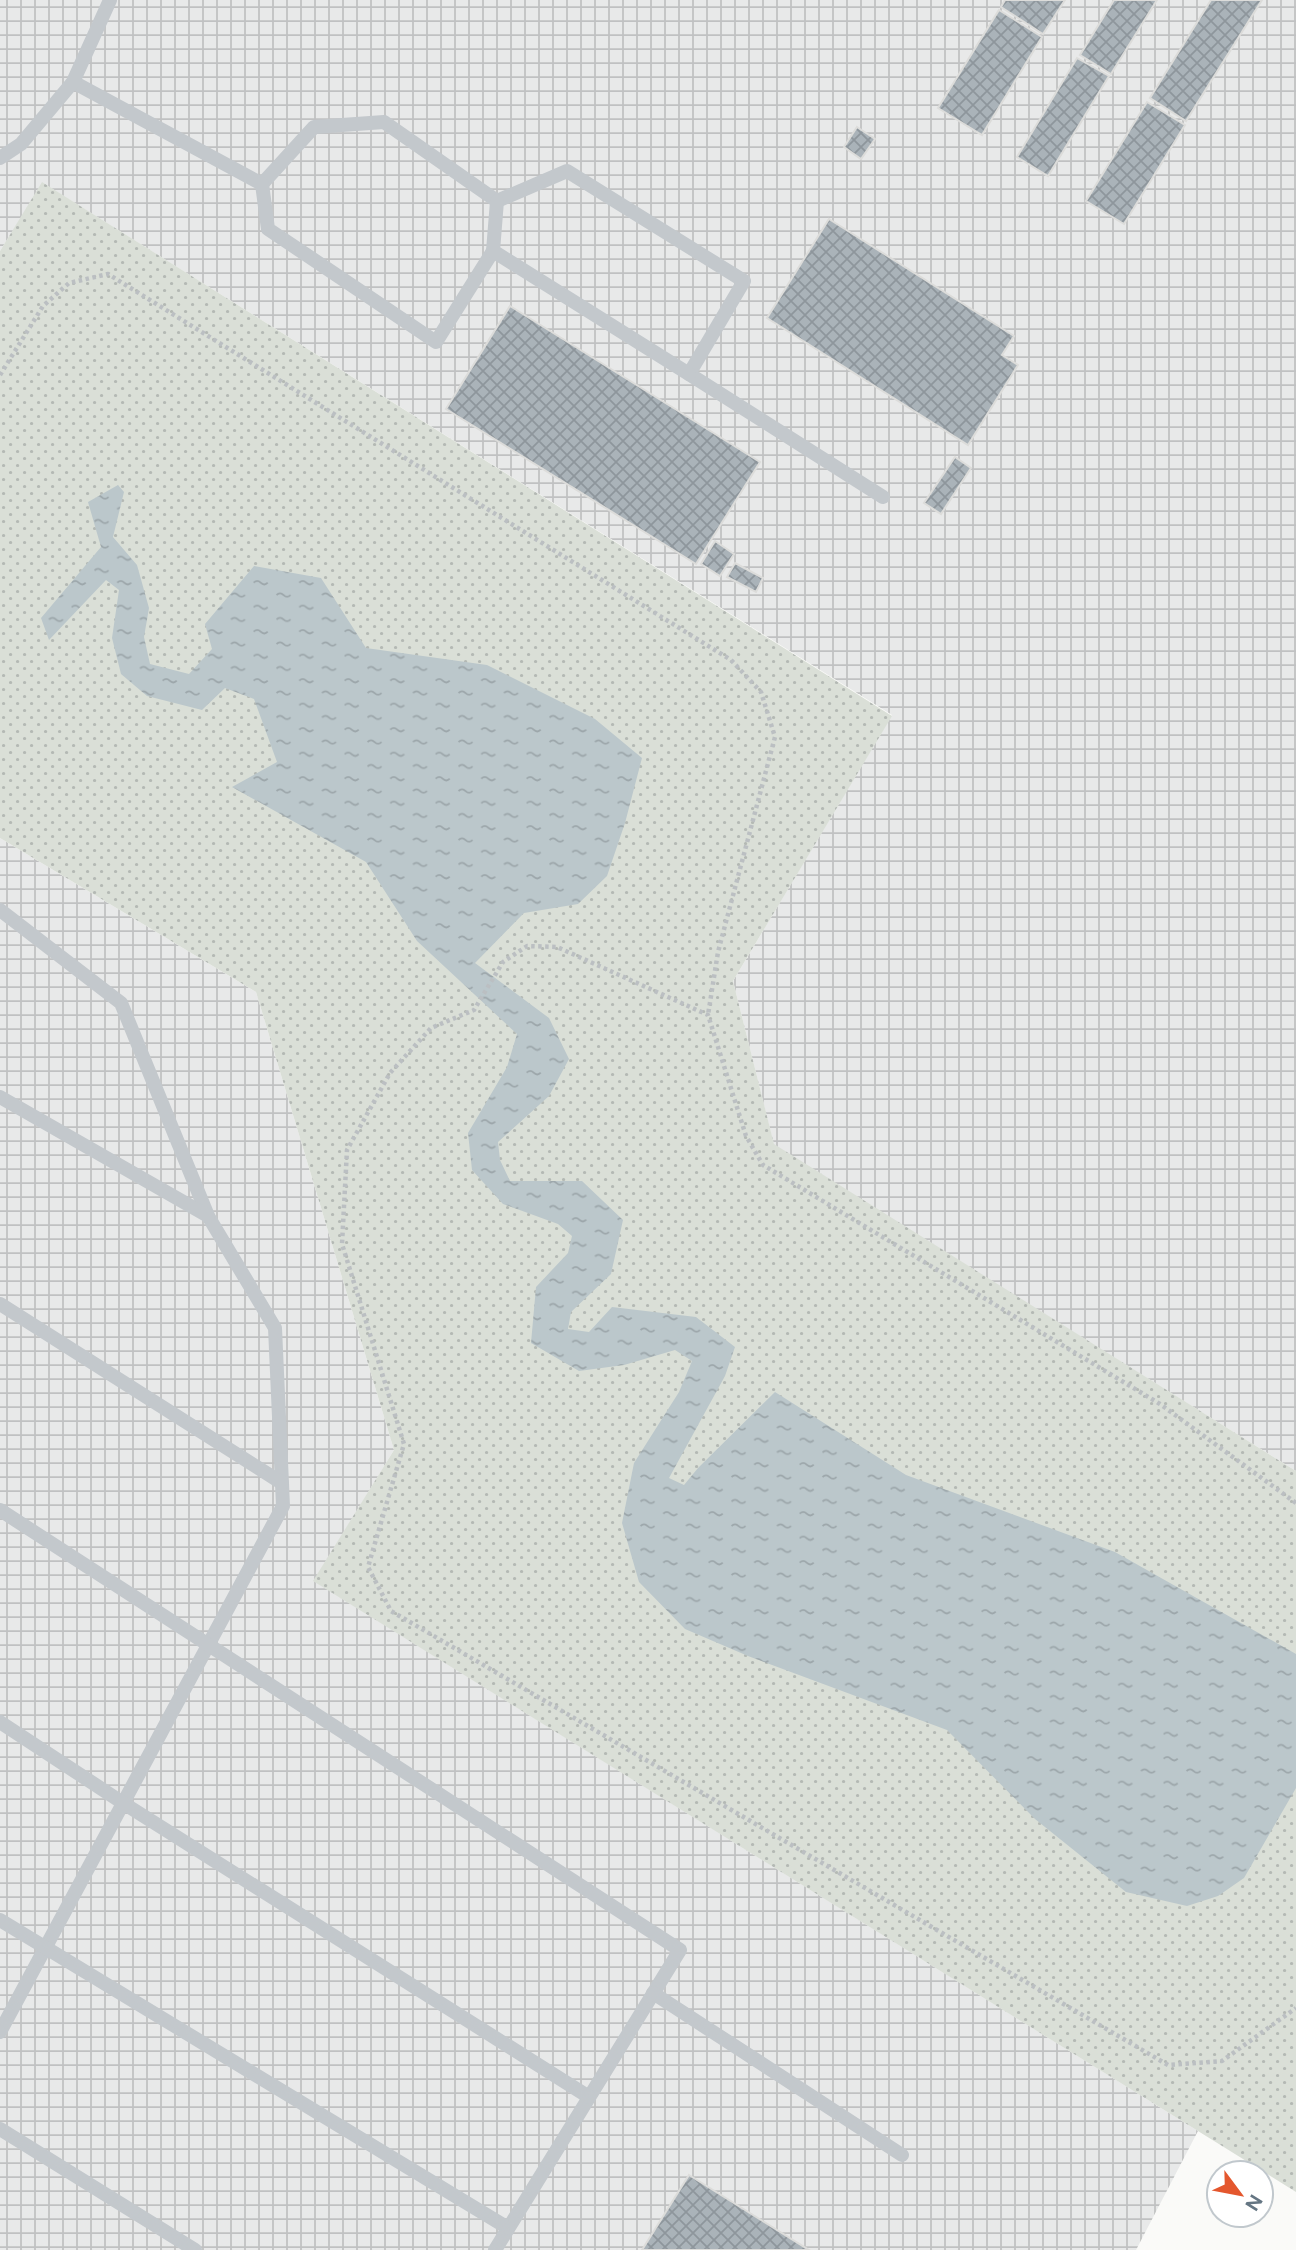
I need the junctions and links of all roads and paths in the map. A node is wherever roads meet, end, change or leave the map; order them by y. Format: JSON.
{"nodes":[{"id":1,"x":110,"y":0,"type":"edge"},
{"id":2,"x":73,"y":82,"type":"junction"},
{"id":3,"x":0,"y":158,"type":"edge"},
{"id":4,"x":262,"y":184,"type":"junction"},
{"id":5,"x":497,"y":201,"type":"junction"},
{"id":6,"x":493,"y":251,"type":"junction"},
{"id":7,"x":689,"y":374,"type":"junction"},
{"id":8,"x":0,"y":375,"type":"edge"},
{"id":9,"x":883,"y":497,"type":"dead end"},
{"id":10,"x":0,"y":909,"type":"edge"},
{"id":11,"x":708,"y":1014,"type":"junction"},
{"id":12,"x":0,"y":1097,"type":"edge"},
{"id":13,"x":208,"y":1216,"type":"junction"},
{"id":14,"x":0,"y":1304,"type":"edge"},
{"id":15,"x":282,"y":1483,"type":"junction"},
{"id":16,"x":1296,"y":1503,"type":"edge"},
{"id":17,"x":0,"y":1510,"type":"edge"},
{"id":18,"x":208,"y":1644,"type":"junction"},
{"id":19,"x":0,"y":1722,"type":"edge"},
{"id":20,"x":123,"y":1803,"type":"junction"},
{"id":21,"x":0,"y":1920,"type":"edge"},
{"id":22,"x":45,"y":1949,"type":"junction"},
{"id":23,"x":653,"y":1993,"type":"junction"},
{"id":24,"x":1296,"y":2008,"type":"edge"},
{"id":25,"x":0,"y":2032,"type":"edge"},
{"id":26,"x":589,"y":2097,"type":"junction"},
{"id":27,"x":0,"y":2129,"type":"edge"},
{"id":28,"x":902,"y":2155,"type":"dead end"},
{"id":29,"x":508,"y":2228,"type":"junction"},
{"id":30,"x":195,"y":2250,"type":"edge"},
{"id":31,"x":495,"y":2250,"type":"edge"}],
"edges":[{"from":1,"to":2,"type":"lane"},
{"from":2,"to":3,"type":"lane"},
{"from":2,"to":4,"type":"lane"},
{"from":4,"to":5,"type":"lane"},
{"from":4,"to":6,"type":"lane"},
{"from":5,"to":6,"type":"lane"},
{"from":5,"to":7,"type":"lane"},
{"from":6,"to":7,"type":"lane"},
{"from":7,"to":9,"type":"lane"},
{"from":8,"to":11,"type":"path"},
{"from":10,"to":13,"type":"lane"},
{"from":11,"to":16,"type":"path"},
{"from":11,"to":24,"type":"path"},
{"from":12,"to":13,"type":"lane"},
{"from":13,"to":15,"type":"lane"},
{"from":14,"to":15,"type":"lane"},
{"from":15,"to":18,"type":"lane"},
{"from":17,"to":18,"type":"lane"},
{"from":18,"to":20,"type":"lane"},
{"from":18,"to":23,"type":"lane"},
{"from":19,"to":20,"type":"lane"},
{"from":20,"to":22,"type":"lane"},
{"from":20,"to":26,"type":"lane"},
{"from":21,"to":22,"type":"lane"},
{"from":22,"to":25,"type":"lane"},
{"from":22,"to":29,"type":"lane"},
{"from":23,"to":26,"type":"lane"},
{"from":23,"to":28,"type":"lane"},
{"from":26,"to":29,"type":"lane"},
{"from":27,"to":30,"type":"lane"},
{"from":29,"to":31,"type":"lane"}]}
